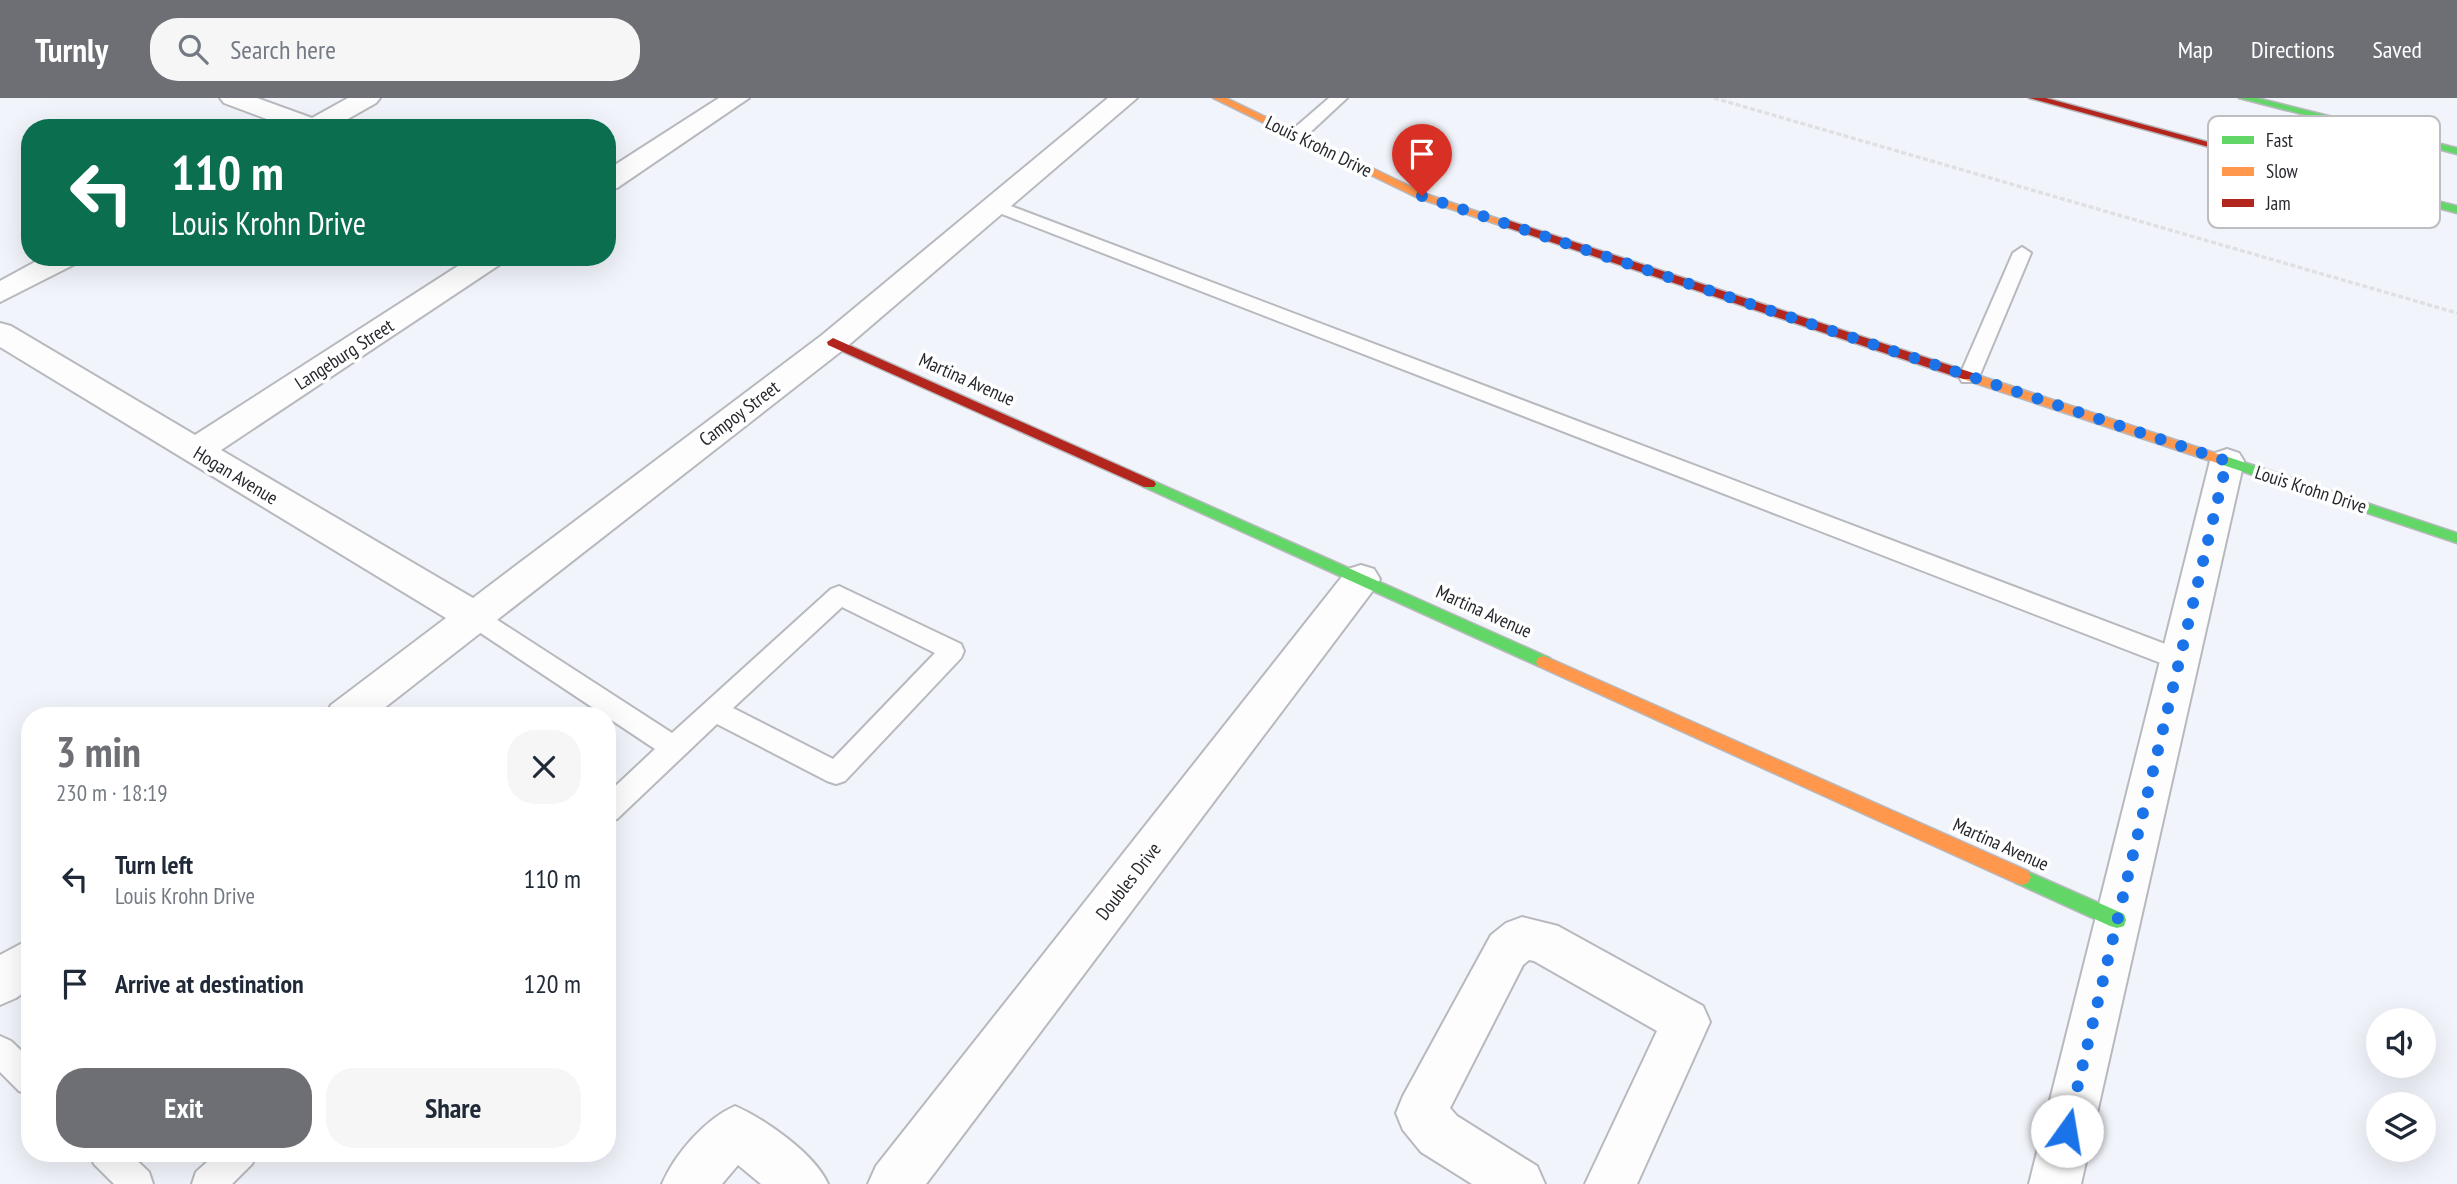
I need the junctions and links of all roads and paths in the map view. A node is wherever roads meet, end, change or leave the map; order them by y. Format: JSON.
{"nodes":[{"id":1,"x":233,"y":98,"type":"edge"},
{"id":2,"x":367,"y":98,"type":"edge"},
{"id":3,"x":736,"y":98,"type":"edge"},
{"id":4,"x":1124,"y":98,"type":"edge"},
{"id":5,"x":1218,"y":98,"type":"edge"},
{"id":6,"x":1339,"y":98,"type":"edge"},
{"id":7,"x":1714,"y":98,"type":"edge"},
{"id":8,"x":2034,"y":98,"type":"edge"},
{"id":9,"x":2244,"y":98,"type":"edge"},
{"id":10,"x":2316,"y":116,"type":"edge"},
{"id":11,"x":290,"y":119,"type":"edge"},
{"id":12,"x":327,"y":119,"type":"edge"},
{"id":13,"x":1298,"y":134,"type":"junction"},
{"id":14,"x":2208,"y":144,"type":"edge"},
{"id":15,"x":2440,"y":147,"type":"edge"},
{"id":16,"x":2457,"y":151,"type":"edge"},
{"id":17,"x":616,"y":176,"type":"edge"},
{"id":18,"x":995,"y":205,"type":"junction"},
{"id":19,"x":2440,"y":205,"type":"edge"},
{"id":20,"x":2457,"y":210,"type":"edge"},
{"id":21,"x":2022,"y":253,"type":"dead end"},
{"id":22,"x":51,"y":266,"type":"edge"},
{"id":23,"x":478,"y":266,"type":"edge"},
{"id":24,"x":0,"y":293,"type":"edge"},
{"id":25,"x":2457,"y":313,"type":"edge"},
{"id":26,"x":0,"y":333,"type":"edge"},
{"id":27,"x":833,"y":342,"type":"junction"},
{"id":28,"x":1969,"y":377,"type":"junction"},
{"id":29,"x":196,"y":450,"type":"junction"},
{"id":30,"x":2227,"y":461,"type":"junction"},
{"id":31,"x":2457,"y":538,"type":"edge"},
{"id":32,"x":1361,"y":579,"type":"junction"},
{"id":33,"x":473,"y":616,"type":"junction"},
{"id":34,"x":2179,"y":660,"type":"junction"},
{"id":35,"x":357,"y":707,"type":"edge"},
{"id":36,"x":612,"y":707,"type":"edge"},
{"id":37,"x":616,"y":710,"type":"edge"},
{"id":38,"x":715,"y":711,"type":"junction"},
{"id":39,"x":674,"y":748,"type":"junction"},
{"id":40,"x":616,"y":803,"type":"edge"},
{"id":41,"x":2117,"y":920,"type":"junction"},
{"id":42,"x":21,"y":967,"type":"edge"},
{"id":43,"x":0,"y":983,"type":"edge"},
{"id":44,"x":0,"y":1051,"type":"edge"},
{"id":45,"x":21,"y":1071,"type":"edge"},
{"id":46,"x":115,"y":1162,"type":"edge"},
{"id":47,"x":231,"y":1162,"type":"edge"},
{"id":48,"x":137,"y":1184,"type":"edge"},
{"id":49,"x":208,"y":1184,"type":"edge"},
{"id":50,"x":688,"y":1184,"type":"edge"},
{"id":51,"x":802,"y":1184,"type":"edge"},
{"id":52,"x":894,"y":1184,"type":"edge"},
{"id":53,"x":1519,"y":1184,"type":"edge"},
{"id":54,"x":1611,"y":1184,"type":"edge"},
{"id":55,"x":2055,"y":1184,"type":"edge"}],
"edges":[{"from":1,"to":11,"type":"street"},
{"from":2,"to":12,"type":"street"},
{"from":3,"to":17,"type":"street"},
{"from":4,"to":18,"type":"street","name":"Campoy Street"},
{"from":5,"to":13,"type":"main road","name":"Louis Krohn Drive"},
{"from":6,"to":13,"type":"lane"},
{"from":7,"to":25,"type":"path"},
{"from":8,"to":14,"type":"main road"},
{"from":9,"to":10,"type":"main road"},
{"from":13,"to":28,"type":"main road","name":"Louis Krohn Drive"},
{"from":15,"to":16,"type":"main road"},
{"from":18,"to":27,"type":"street","name":"Campoy Street"},
{"from":18,"to":34,"type":"lane"},
{"from":19,"to":20,"type":"main road"},
{"from":21,"to":28,"type":"lane"},
{"from":22,"to":24,"type":"street"},
{"from":23,"to":29,"type":"street","name":"Langeburg Street"},
{"from":26,"to":29,"type":"street","name":"Hogan Avenue"},
{"from":27,"to":32,"type":"main road","name":"Martina Avenue"},
{"from":27,"to":33,"type":"street","name":"Campoy Street"},
{"from":28,"to":30,"type":"main road","name":"Louis Krohn Drive"},
{"from":29,"to":33,"type":"street","name":"Hogan Avenue"},
{"from":30,"to":31,"type":"main road","name":"Louis Krohn Drive"},
{"from":30,"to":34,"type":"street"},
{"from":32,"to":41,"type":"main road","name":"Martina Avenue"},
{"from":32,"to":52,"type":"street","name":"Doubles Drive"},
{"from":33,"to":35,"type":"street","name":"Campoy Street"},
{"from":33,"to":36,"type":"lane"},
{"from":34,"to":41,"type":"street"},
{"from":37,"to":39,"type":"lane"},
{"from":38,"to":38,"type":"lane"},
{"from":38,"to":39,"type":"lane"},
{"from":39,"to":40,"type":"lane"},
{"from":41,"to":55,"type":"street"},
{"from":42,"to":43,"type":"street"},
{"from":44,"to":45,"type":"lane"},
{"from":46,"to":48,"type":"lane"},
{"from":47,"to":49,"type":"lane"},
{"from":50,"to":51,"type":"street"},
{"from":53,"to":54,"type":"street"}]}
